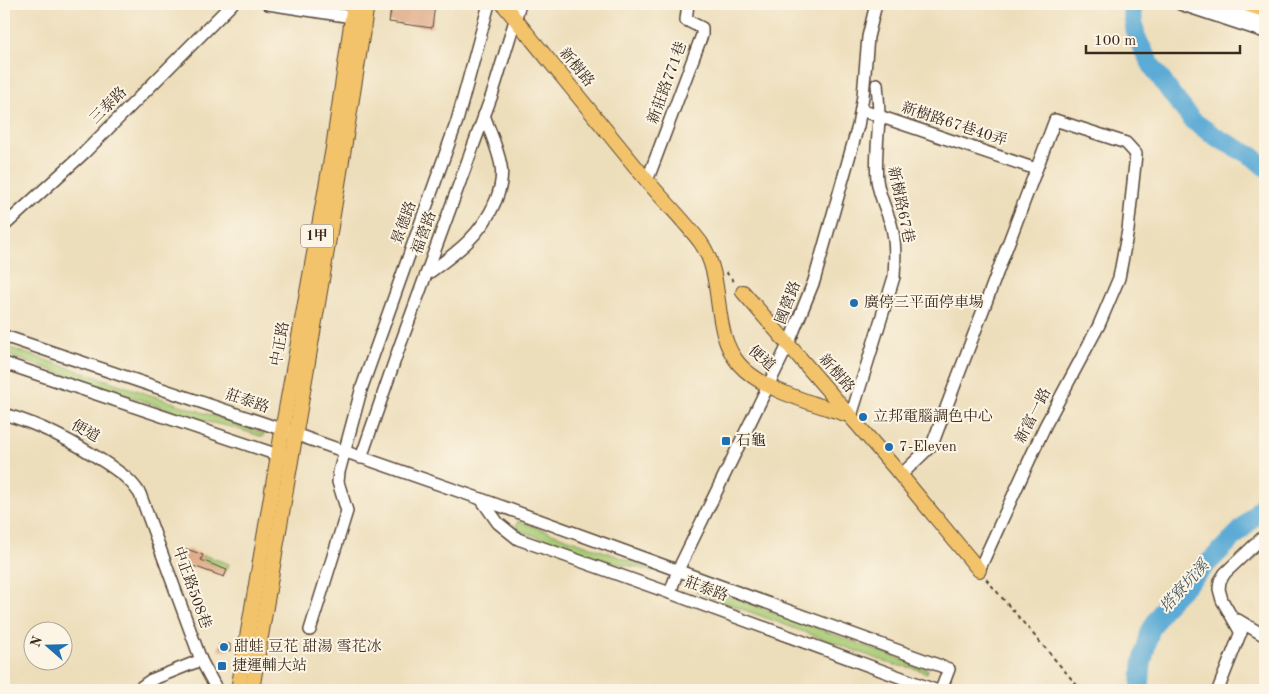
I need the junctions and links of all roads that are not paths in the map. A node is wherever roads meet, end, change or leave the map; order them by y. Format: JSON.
{"nodes":[{"id":1,"x":232,"y":4,"type":"edge"},
{"id":2,"x":268,"y":4,"type":"edge"},
{"id":3,"x":367,"y":4,"type":"edge"},
{"id":4,"x":489,"y":4,"type":"edge"},
{"id":5,"x":504,"y":4,"type":"edge"},
{"id":6,"x":520,"y":4,"type":"edge"},
{"id":7,"x":688,"y":4,"type":"edge"},
{"id":8,"x":876,"y":4,"type":"edge"},
{"id":9,"x":1180,"y":4,"type":"edge"},
{"id":10,"x":1188,"y":4,"type":"edge"},
{"id":11,"x":1202,"y":4,"type":"edge"},
{"id":12,"x":1249,"y":4,"type":"edge"},
{"id":13,"x":1265,"y":9,"type":"edge"},
{"id":14,"x":353,"y":10,"type":"edge"},
{"id":15,"x":516,"y":19,"type":"junction"},
{"id":16,"x":1265,"y":22,"type":"edge"},
{"id":17,"x":1265,"y":31,"type":"edge"},
{"id":18,"x":877,"y":84,"type":"dead end"},
{"id":19,"x":861,"y":110,"type":"junction"},
{"id":20,"x":484,"y":115,"type":"junction"},
{"id":21,"x":879,"y":116,"type":"junction"},
{"id":22,"x":1036,"y":169,"type":"junction"},
{"id":23,"x":648,"y":181,"type":"junction"},
{"id":24,"x":4,"y":226,"type":"edge"},
{"id":25,"x":701,"y":244,"type":"joint"},
{"id":26,"x":426,"y":275,"type":"junction"},
{"id":27,"x":743,"y":292,"type":"dead end"},
{"id":28,"x":4,"y":336,"type":"edge"},
{"id":29,"x":788,"y":345,"type":"junction"},
{"id":30,"x":4,"y":363,"type":"edge"},
{"id":31,"x":768,"y":386,"type":"junction"},
{"id":32,"x":826,"y":388,"type":"junction"},
{"id":33,"x":813,"y":403,"type":"junction"},
{"id":34,"x":4,"y":414,"type":"edge"},
{"id":35,"x":850,"y":416,"type":"junction"},
{"id":36,"x":282,"y":430,"type":"junction"},
{"id":37,"x":296,"y":435,"type":"junction"},
{"id":38,"x":344,"y":452,"type":"junction"},
{"id":39,"x":278,"y":455,"type":"junction"},
{"id":40,"x":361,"y":458,"type":"junction"},
{"id":41,"x":292,"y":460,"type":"junction"},
{"id":42,"x":901,"y":475,"type":"junction"},
{"id":43,"x":140,"y":494,"type":"joint"},
{"id":44,"x":481,"y":499,"type":"junction"},
{"id":45,"x":1265,"y":535,"type":"edge"},
{"id":46,"x":678,"y":570,"type":"junction"},
{"id":47,"x":981,"y":572,"type":"joint"},
{"id":48,"x":670,"y":593,"type":"junction"},
{"id":49,"x":1242,"y":628,"type":"junction"},
{"id":50,"x":310,"y":630,"type":"dead end"},
{"id":51,"x":1265,"y":636,"type":"edge"},
{"id":52,"x":201,"y":660,"type":"junction"},
{"id":53,"x":137,"y":690,"type":"edge"},
{"id":54,"x":217,"y":690,"type":"edge"},
{"id":55,"x":238,"y":690,"type":"edge"},
{"id":56,"x":252,"y":690,"type":"edge"},
{"id":57,"x":935,"y":690,"type":"edge"},
{"id":58,"x":941,"y":690,"type":"edge"},
{"id":59,"x":1218,"y":690,"type":"edge"}],
"edges":[{"from":1,"to":24,"type":"street","name":"三泰路"},
{"from":2,"to":14,"type":"street"},
{"from":3,"to":37,"type":"main road","name":"中正路","number":"1甲"},
{"from":4,"to":38,"type":"street","name":"景德路"},
{"from":5,"to":15,"type":"main road","name":"新樹路"},
{"from":6,"to":15,"type":"street","name":"福營路"},
{"from":7,"to":23,"type":"street","name":"新莊路771巷"},
{"from":8,"to":19,"type":"street","name":"國營路"},
{"from":9,"to":17,"type":"street"},
{"from":10,"to":17,"type":"street"},
{"from":11,"to":16,"type":"street"},
{"from":12,"to":13,"type":"highway"},
{"from":14,"to":36,"type":"main road","name":"中正路","number":"1甲"},
{"from":15,"to":20,"type":"street","name":"福營路"},
{"from":15,"to":23,"type":"main road","name":"新樹路"},
{"from":18,"to":21,"type":"street","name":"新樹路67巷"},
{"from":19,"to":21,"type":"street","name":"新樹路67巷40弄"},
{"from":19,"to":29,"type":"street","name":"國營路"},
{"from":20,"to":26,"type":"street","name":"福營路"},
{"from":20,"to":26,"type":"street"},
{"from":21,"to":22,"type":"street","name":"新樹路67巷40弄"},
{"from":21,"to":35,"type":"street","name":"新樹路67巷"},
{"from":22,"to":42,"type":"street"},
{"from":22,"to":47,"type":"street","name":"新富一路"},
{"from":23,"to":25,"type":"main road","name":"新樹路"},
{"from":25,"to":31,"type":"main road","name":"便道"},
{"from":26,"to":40,"type":"street","name":"福營路"},
{"from":27,"to":29,"type":"main road","name":"新樹路"},
{"from":28,"to":36,"type":"street","name":"莊泰路"},
{"from":29,"to":31,"type":"street","name":"國營路"},
{"from":29,"to":32,"type":"main road","name":"新樹路"},
{"from":30,"to":39,"type":"street"},
{"from":31,"to":33,"type":"main road","name":"便道"},
{"from":31,"to":46,"type":"street","name":"國營路"},
{"from":32,"to":33,"type":"street"},
{"from":32,"to":35,"type":"main road","name":"新樹路"},
{"from":33,"to":35,"type":"main road","name":"便道"},
{"from":34,"to":43,"type":"street","name":"便道"},
{"from":35,"to":42,"type":"main road","name":"新樹路"},
{"from":36,"to":37,"type":"street","name":"莊泰路"},
{"from":36,"to":39,"type":"main road","name":"中正路","number":"1甲"},
{"from":37,"to":38,"type":"street","name":"莊泰路"},
{"from":37,"to":41,"type":"main road","name":"中正路","number":"1甲"},
{"from":38,"to":40,"type":"street","name":"莊泰路"},
{"from":38,"to":50,"type":"street"},
{"from":39,"to":41,"type":"street"},
{"from":39,"to":55,"type":"main road","name":"中正路","number":"1甲"},
{"from":40,"to":44,"type":"street","name":"莊泰路"},
{"from":41,"to":56,"type":"main road","name":"中正路","number":"1甲"},
{"from":42,"to":47,"type":"main road","name":"新樹路"},
{"from":43,"to":52,"type":"street","name":"中正路508巷"},
{"from":44,"to":46,"type":"street","name":"莊泰路"},
{"from":44,"to":48,"type":"street","name":"莊泰路"},
{"from":45,"to":49,"type":"street"},
{"from":46,"to":48,"type":"street","name":"國營路"},
{"from":46,"to":58,"type":"street","name":"莊泰路"},
{"from":48,"to":57,"type":"street","name":"莊泰路"},
{"from":49,"to":51,"type":"street"},
{"from":49,"to":59,"type":"street"},
{"from":52,"to":53,"type":"street"},
{"from":52,"to":54,"type":"street","name":"中正路508巷"}]}
